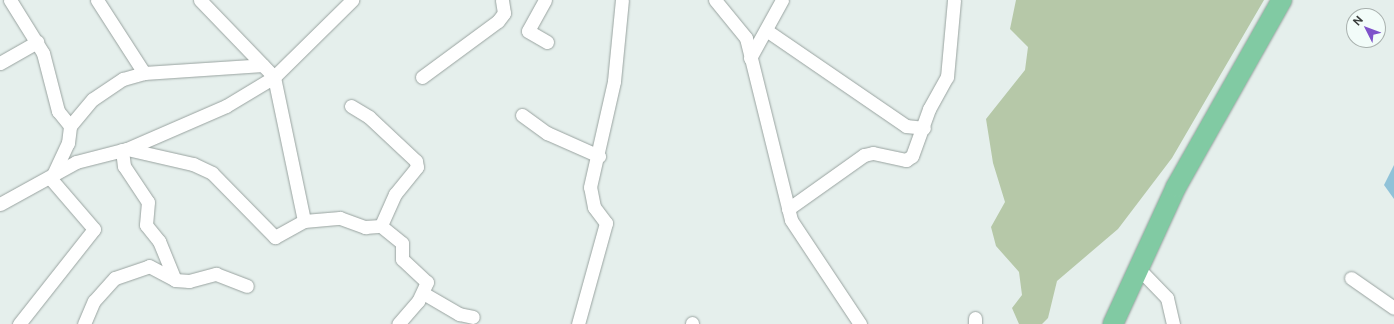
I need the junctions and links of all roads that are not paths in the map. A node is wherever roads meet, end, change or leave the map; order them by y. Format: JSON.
{"nodes":[{"id":1,"x":10,"y":0,"type":"edge"},
{"id":2,"x":97,"y":0,"type":"edge"},
{"id":3,"x":200,"y":0,"type":"edge"},
{"id":4,"x":352,"y":0,"type":"edge"},
{"id":5,"x":502,"y":0,"type":"edge"},
{"id":6,"x":545,"y":0,"type":"edge"},
{"id":7,"x":622,"y":0,"type":"edge"},
{"id":8,"x":715,"y":0,"type":"edge"},
{"id":9,"x":782,"y":0,"type":"edge"},
{"id":10,"x":954,"y":0,"type":"edge"},
{"id":11,"x":1282,"y":0,"type":"edge"},
{"id":12,"x":1297,"y":0,"type":"edge"},
{"id":13,"x":766,"y":30,"type":"junction"},
{"id":14,"x":36,"y":42,"type":"junction"},
{"id":15,"x":547,"y":42,"type":"dead end"},
{"id":16,"x":750,"y":58,"type":"junction"},
{"id":17,"x":0,"y":63,"type":"edge"},
{"id":18,"x":263,"y":65,"type":"junction"},
{"id":19,"x":144,"y":73,"type":"junction"},
{"id":20,"x":274,"y":77,"type":"junction"},
{"id":21,"x":422,"y":77,"type":"dead end"},
{"id":22,"x":351,"y":106,"type":"dead end"},
{"id":23,"x":522,"y":115,"type":"dead end"},
{"id":24,"x":70,"y":126,"type":"junction"},
{"id":25,"x":924,"y":128,"type":"junction"},
{"id":26,"x":125,"y":150,"type":"junction"},
{"id":27,"x":599,"y":156,"type":"junction"},
{"id":28,"x":51,"y":179,"type":"junction"},
{"id":29,"x":0,"y":204,"type":"edge"},
{"id":30,"x":788,"y":210,"type":"junction"},
{"id":31,"x":304,"y":221,"type":"junction"},
{"id":32,"x":381,"y":226,"type":"junction"},
{"id":33,"x":1154,"y":237,"type":"junction"},
{"id":34,"x":1140,"y":270,"type":"junction"},
{"id":35,"x":1351,"y":278,"type":"dead end"},
{"id":36,"x":175,"y":280,"type":"junction"},
{"id":37,"x":247,"y":286,"type":"dead end"},
{"id":38,"x":424,"y":293,"type":"junction"},
{"id":39,"x":1394,"y":308,"type":"edge"},
{"id":40,"x":473,"y":317,"type":"dead end"},
{"id":41,"x":19,"y":324,"type":"edge"},
{"id":42,"x":84,"y":324,"type":"edge"},
{"id":43,"x":398,"y":324,"type":"edge"},
{"id":44,"x":578,"y":324,"type":"edge"},
{"id":45,"x":860,"y":324,"type":"edge"},
{"id":46,"x":1113,"y":324,"type":"edge"},
{"id":47,"x":1173,"y":324,"type":"edge"}],
"edges":[{"from":1,"to":14,"type":"street"},
{"from":2,"to":19,"type":"street"},
{"from":3,"to":18,"type":"street"},
{"from":4,"to":20,"type":"street"},
{"from":5,"to":21,"type":"street"},
{"from":6,"to":15,"type":"street"},
{"from":7,"to":27,"type":"street"},
{"from":8,"to":16,"type":"street"},
{"from":9,"to":13,"type":"street"},
{"from":10,"to":25,"type":"street"},
{"from":11,"to":33,"type":"main road"},
{"from":12,"to":33,"type":"main road"},
{"from":13,"to":16,"type":"street"},
{"from":13,"to":25,"type":"street"},
{"from":14,"to":17,"type":"street"},
{"from":14,"to":24,"type":"street"},
{"from":16,"to":30,"type":"street"},
{"from":18,"to":19,"type":"street"},
{"from":18,"to":20,"type":"street"},
{"from":19,"to":24,"type":"street"},
{"from":20,"to":26,"type":"street"},
{"from":20,"to":31,"type":"street"},
{"from":22,"to":32,"type":"street"},
{"from":23,"to":27,"type":"street"},
{"from":24,"to":28,"type":"street"},
{"from":25,"to":30,"type":"street"},
{"from":26,"to":28,"type":"street"},
{"from":26,"to":31,"type":"street"},
{"from":26,"to":36,"type":"street"},
{"from":27,"to":44,"type":"street"},
{"from":28,"to":29,"type":"street"},
{"from":28,"to":41,"type":"street"},
{"from":30,"to":45,"type":"street"},
{"from":31,"to":32,"type":"street"},
{"from":32,"to":38,"type":"street"},
{"from":33,"to":34,"type":"main road"},
{"from":34,"to":46,"type":"main road"},
{"from":34,"to":47,"type":"street"},
{"from":35,"to":39,"type":"street"},
{"from":36,"to":37,"type":"street"},
{"from":36,"to":42,"type":"street"},
{"from":38,"to":40,"type":"street"},
{"from":38,"to":43,"type":"street"}]}
